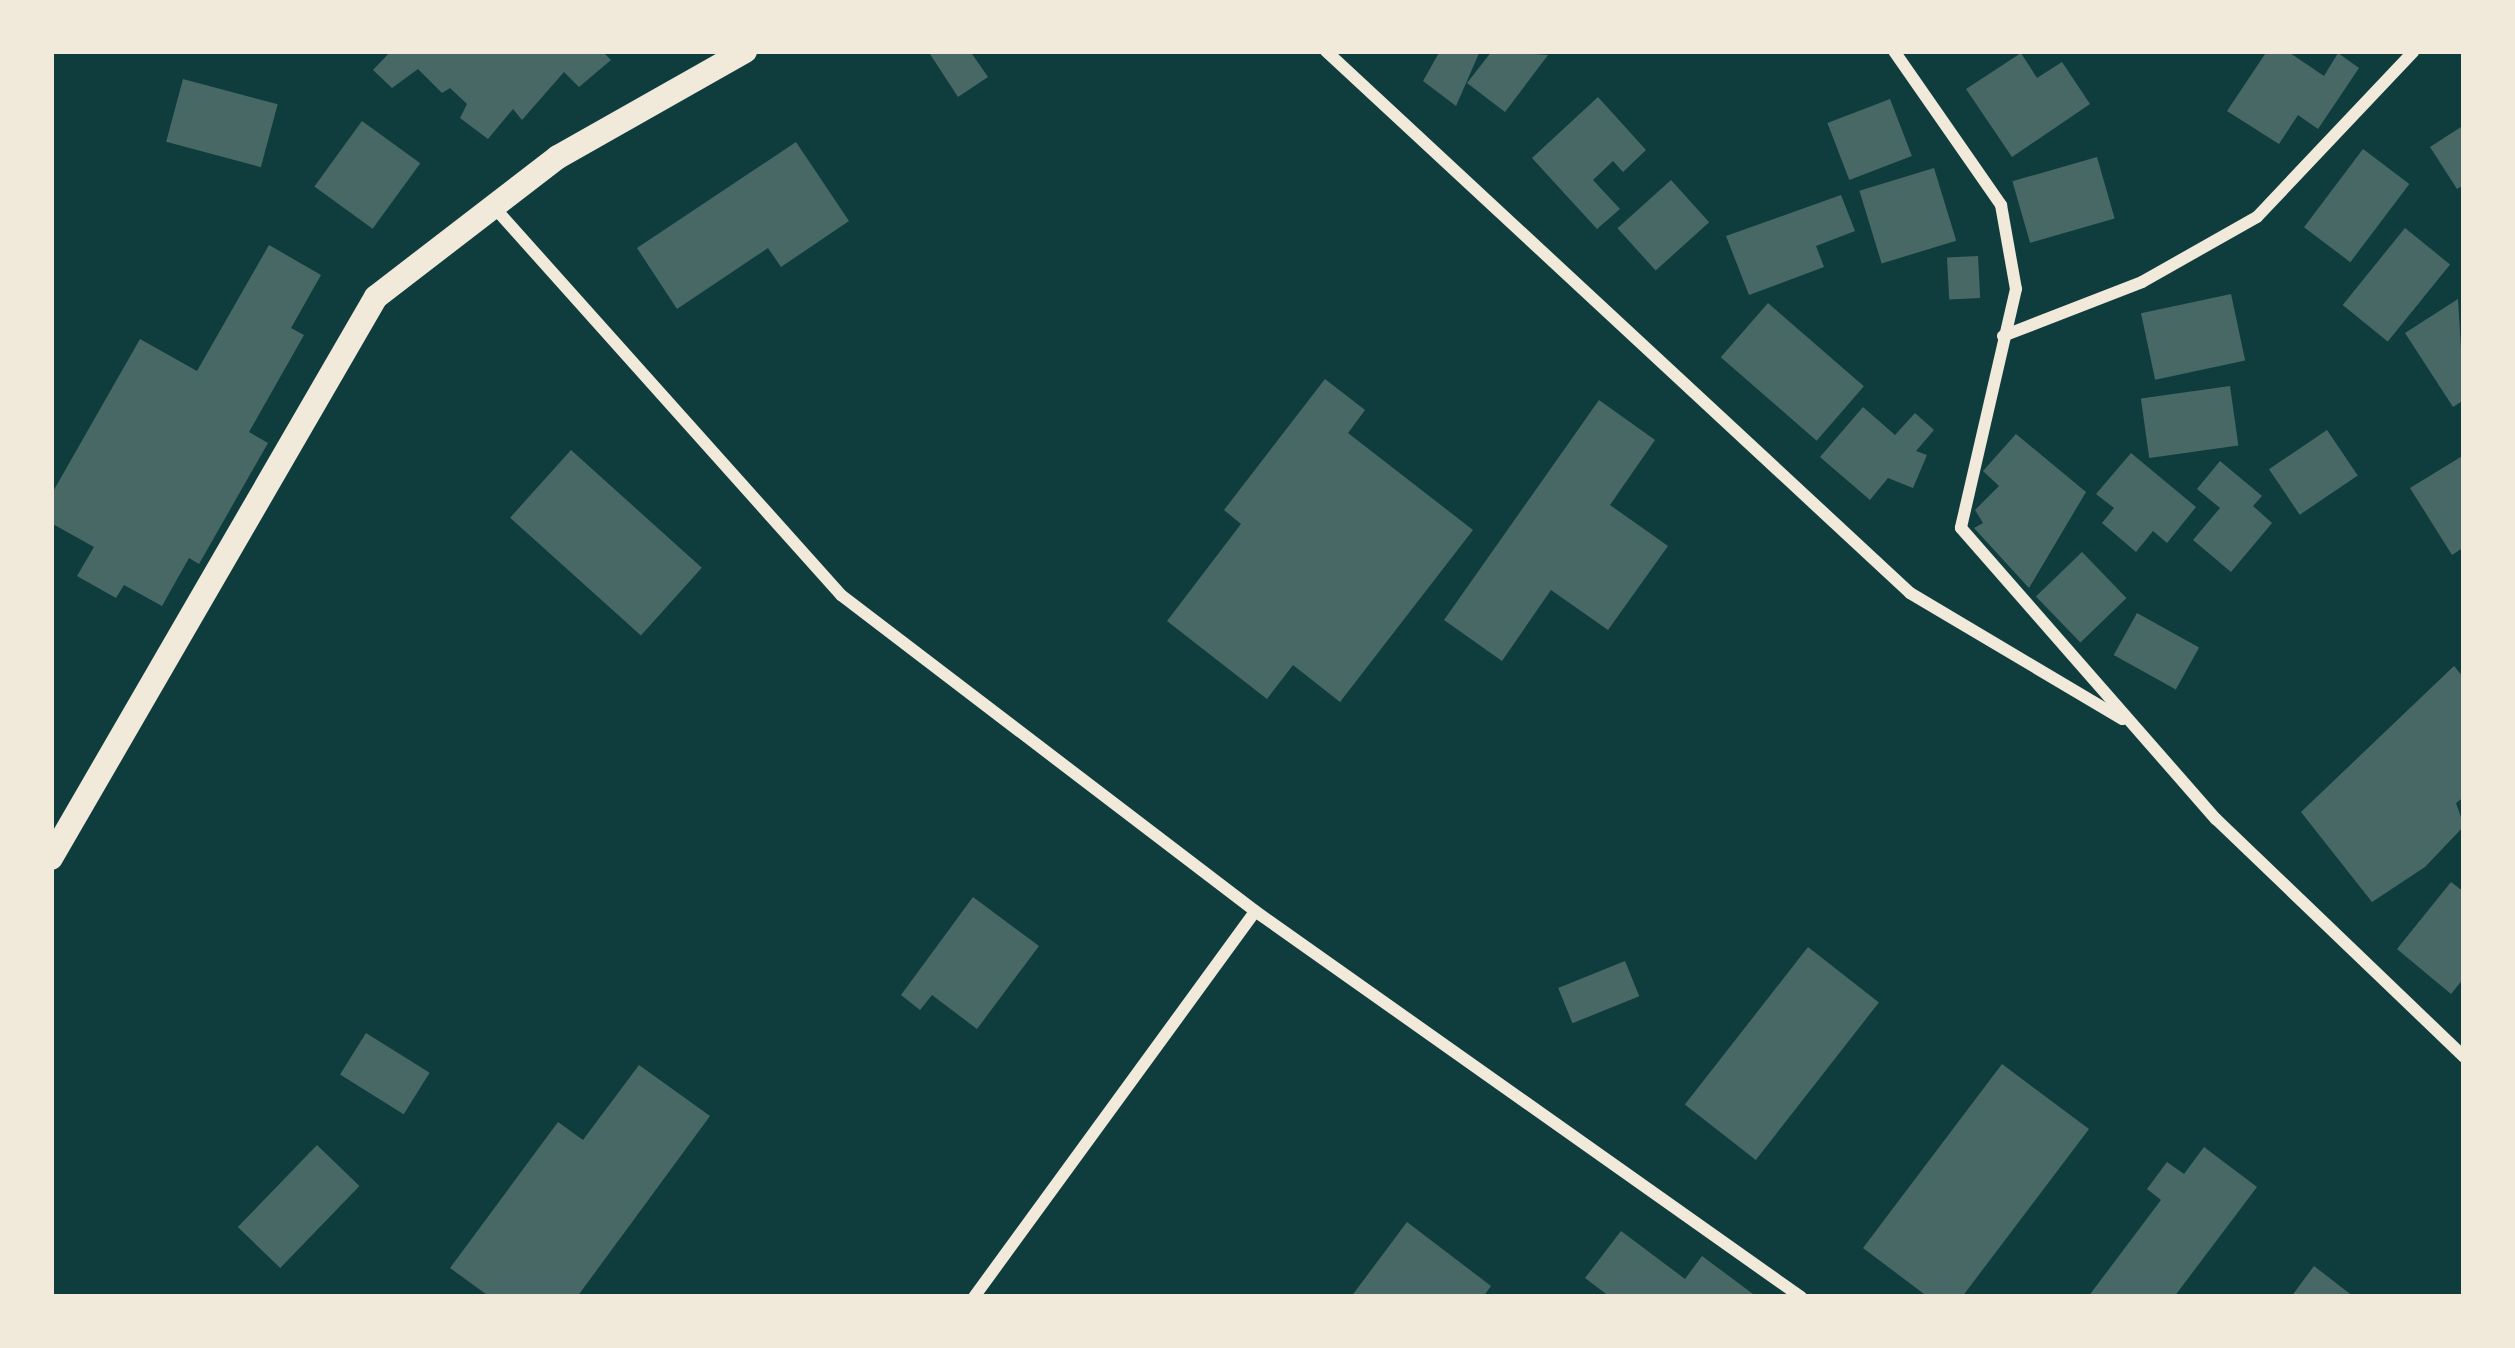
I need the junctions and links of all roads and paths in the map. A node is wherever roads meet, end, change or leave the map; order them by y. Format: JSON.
{"nodes":[{"id":1,"x":745,"y":51,"type":"edge"},
{"id":2,"x":1326,"y":51,"type":"edge"},
{"id":3,"x":1894,"y":51,"type":"edge"},
{"id":4,"x":2414,"y":51,"type":"edge"},
{"id":5,"x":493,"y":206,"type":"junction"},
{"id":6,"x":2003,"y":336,"type":"junction"},
{"id":7,"x":2134,"y":727,"type":"junction"},
{"id":8,"x":51,"y":858,"type":"edge"},
{"id":9,"x":1255,"y":911,"type":"junction"},
{"id":10,"x":2464,"y":1057,"type":"edge"},
{"id":11,"x":974,"y":1297,"type":"edge"},
{"id":12,"x":1801,"y":1297,"type":"edge"}],
"edges":[{"from":1,"to":5,"type":"main road"},
{"from":2,"to":7,"type":"street"},
{"from":3,"to":6,"type":"street"},
{"from":4,"to":6,"type":"street"},
{"from":5,"to":8,"type":"main road"},
{"from":5,"to":9,"type":"street"},
{"from":6,"to":7,"type":"street"},
{"from":7,"to":10,"type":"street"},
{"from":9,"to":11,"type":"street"},
{"from":9,"to":12,"type":"street"}]}
